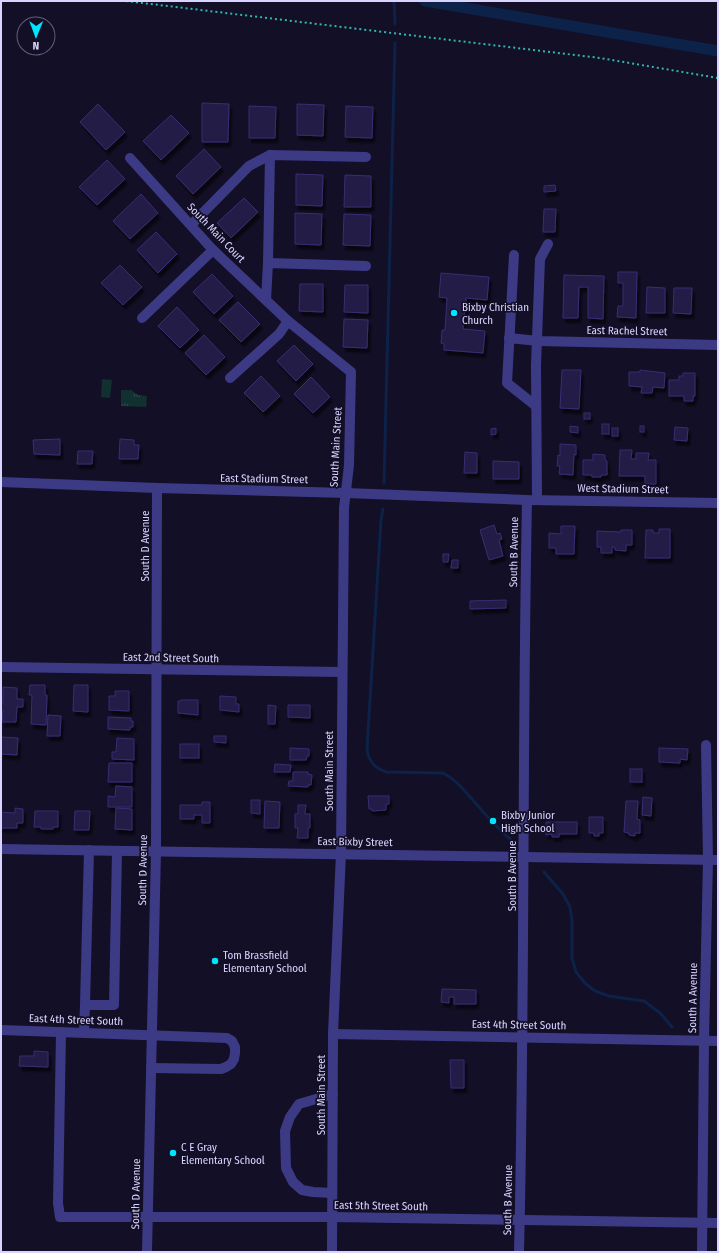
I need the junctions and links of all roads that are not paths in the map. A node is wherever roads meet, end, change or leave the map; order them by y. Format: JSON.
{"nodes":[{"id":1,"x":270,"y":155,"type":"junction"},
{"id":2,"x":366,"y":157,"type":"dead end"},
{"id":3,"x":130,"y":158,"type":"dead end"},
{"id":4,"x":191,"y":225,"type":"junction"},
{"id":5,"x":548,"y":244,"type":"dead end"},
{"id":6,"x":213,"y":250,"type":"junction"},
{"id":7,"x":514,"y":255,"type":"dead end"},
{"id":8,"x":268,"y":263,"type":"junction"},
{"id":9,"x":366,"y":266,"type":"dead end"},
{"id":10,"x":266,"y":300,"type":"junction"},
{"id":11,"x":142,"y":318,"type":"dead end"},
{"id":12,"x":288,"y":321,"type":"junction"},
{"id":13,"x":509,"y":338,"type":"junction"},
{"id":14,"x":538,"y":341,"type":"junction"},
{"id":15,"x":717,"y":345,"type":"edge"},
{"id":16,"x":230,"y":378,"type":"dead end"},
{"id":17,"x":536,"y":406,"type":"junction"},
{"id":18,"x":1,"y":482,"type":"edge"},
{"id":19,"x":157,"y":488,"type":"junction"},
{"id":20,"x":346,"y":493,"type":"junction"},
{"id":21,"x":532,"y":500,"type":"junction"},
{"id":22,"x":718,"y":503,"type":"edge"},
{"id":23,"x":1,"y":667,"type":"edge"},
{"id":24,"x":156,"y":670,"type":"junction"},
{"id":25,"x":342,"y":672,"type":"junction"},
{"id":26,"x":706,"y":745,"type":"dead end"},
{"id":27,"x":1,"y":849,"type":"edge"},
{"id":28,"x":89,"y":850,"type":"junction"},
{"id":29,"x":117,"y":851,"type":"junction"},
{"id":30,"x":156,"y":851,"type":"junction"},
{"id":31,"x":341,"y":853,"type":"junction"},
{"id":32,"x":524,"y":857,"type":"junction"},
{"id":33,"x":713,"y":860,"type":"edge"},
{"id":34,"x":85,"y":1005,"type":"junction"},
{"id":35,"x":1,"y":1030,"type":"edge"},
{"id":36,"x":61,"y":1032,"type":"junction"},
{"id":37,"x":84,"y":1032,"type":"junction"},
{"id":38,"x":333,"y":1034,"type":"junction"},
{"id":39,"x":151,"y":1035,"type":"junction"},
{"id":40,"x":522,"y":1037,"type":"junction"},
{"id":41,"x":704,"y":1040,"type":"junction"},
{"id":42,"x":718,"y":1041,"type":"edge"},
{"id":43,"x":151,"y":1068,"type":"junction"},
{"id":44,"x":333,"y":1094,"type":"junction"},
{"id":45,"x":332,"y":1193,"type":"junction"},
{"id":46,"x":148,"y":1217,"type":"junction"},
{"id":47,"x":332,"y":1217,"type":"junction"},
{"id":48,"x":520,"y":1220,"type":"junction"},
{"id":49,"x":702,"y":1223,"type":"junction"},
{"id":50,"x":718,"y":1223,"type":"edge"},
{"id":51,"x":148,"y":1252,"type":"edge"},
{"id":52,"x":332,"y":1252,"type":"edge"},
{"id":53,"x":519,"y":1252,"type":"edge"},
{"id":54,"x":702,"y":1252,"type":"edge"}],
"edges":[{"from":1,"to":2,"type":"street"},
{"from":1,"to":4,"type":"street"},
{"from":1,"to":8,"type":"street"},
{"from":3,"to":4,"type":"street","name":"South Main Court"},
{"from":4,"to":6,"type":"street","name":"South Main Court"},
{"from":5,"to":14,"type":"street","name":"South B Avenue"},
{"from":6,"to":10,"type":"street","name":"South Main Court"},
{"from":6,"to":11,"type":"street"},
{"from":7,"to":13,"type":"street"},
{"from":8,"to":9,"type":"street"},
{"from":8,"to":10,"type":"street"},
{"from":10,"to":12,"type":"street","name":"South Main Court"},
{"from":12,"to":16,"type":"street"},
{"from":12,"to":20,"type":"street","name":"South Main Street"},
{"from":13,"to":14,"type":"street","name":"East Rachel Street"},
{"from":13,"to":17,"type":"street"},
{"from":14,"to":15,"type":"street","name":"East Rachel Street"},
{"from":14,"to":17,"type":"street","name":"South B Avenue"},
{"from":17,"to":21,"type":"street","name":"South B Avenue"},
{"from":18,"to":19,"type":"street","name":"East Stadium Street"},
{"from":19,"to":20,"type":"street","name":"East Stadium Street"},
{"from":19,"to":24,"type":"street","name":"South D Avenue"},
{"from":20,"to":21,"type":"street","name":"East Stadium Street"},
{"from":20,"to":25,"type":"street","name":"South Main Street"},
{"from":21,"to":22,"type":"street","name":"West Stadium Street"},
{"from":21,"to":32,"type":"street","name":"South B Avenue"},
{"from":23,"to":24,"type":"street","name":"East 2nd Street South"},
{"from":24,"to":25,"type":"street","name":"East 2nd Street South"},
{"from":24,"to":30,"type":"street","name":"South D Avenue"},
{"from":25,"to":31,"type":"street","name":"South Main Street"},
{"from":26,"to":33,"type":"street","name":"South A Avenue"},
{"from":27,"to":28,"type":"street","name":"East Bixby Street"},
{"from":28,"to":29,"type":"street","name":"East Bixby Street"},
{"from":28,"to":34,"type":"street"},
{"from":29,"to":30,"type":"street","name":"East Bixby Street"},
{"from":29,"to":34,"type":"street"},
{"from":30,"to":31,"type":"street","name":"East Bixby Street"},
{"from":30,"to":39,"type":"street","name":"South D Avenue"},
{"from":31,"to":32,"type":"street","name":"East Bixby Street"},
{"from":31,"to":38,"type":"street","name":"South Main Street"},
{"from":32,"to":33,"type":"street","name":"East Bixby Street"},
{"from":32,"to":40,"type":"street","name":"South B Avenue"},
{"from":33,"to":41,"type":"street","name":"South A Avenue"},
{"from":34,"to":37,"type":"street"},
{"from":35,"to":36,"type":"street","name":"East 4th Street South"},
{"from":36,"to":37,"type":"street","name":"East 4th Street South"},
{"from":36,"to":46,"type":"street","name":"East 5th Street South"},
{"from":37,"to":39,"type":"street","name":"East 4th Street South"},
{"from":38,"to":40,"type":"street","name":"East 4th Street South"},
{"from":38,"to":44,"type":"street","name":"South Main Street"},
{"from":39,"to":43,"type":"street","name":"South D Avenue"},
{"from":39,"to":43,"type":"street","name":"East 4th Street South"},
{"from":40,"to":41,"type":"street","name":"East 4th Street South"},
{"from":40,"to":48,"type":"street","name":"South B Avenue"},
{"from":41,"to":42,"type":"street","name":"East 4th Street South"},
{"from":41,"to":49,"type":"street","name":"South A Avenue"},
{"from":43,"to":46,"type":"street","name":"South D Avenue"},
{"from":44,"to":45,"type":"street","name":"South Main Street"},
{"from":44,"to":45,"type":"street"},
{"from":45,"to":47,"type":"street","name":"South Main Street"},
{"from":46,"to":47,"type":"street","name":"East 5th Street South"},
{"from":46,"to":51,"type":"street","name":"South D Avenue"},
{"from":47,"to":48,"type":"street","name":"East 5th Street South"},
{"from":47,"to":52,"type":"street","name":"South Main Street"},
{"from":48,"to":49,"type":"street","name":"East 5th Street South"},
{"from":48,"to":53,"type":"street","name":"South B Avenue"},
{"from":49,"to":50,"type":"street","name":"East 5th Street South"},
{"from":49,"to":54,"type":"street","name":"South A Avenue"}]}
